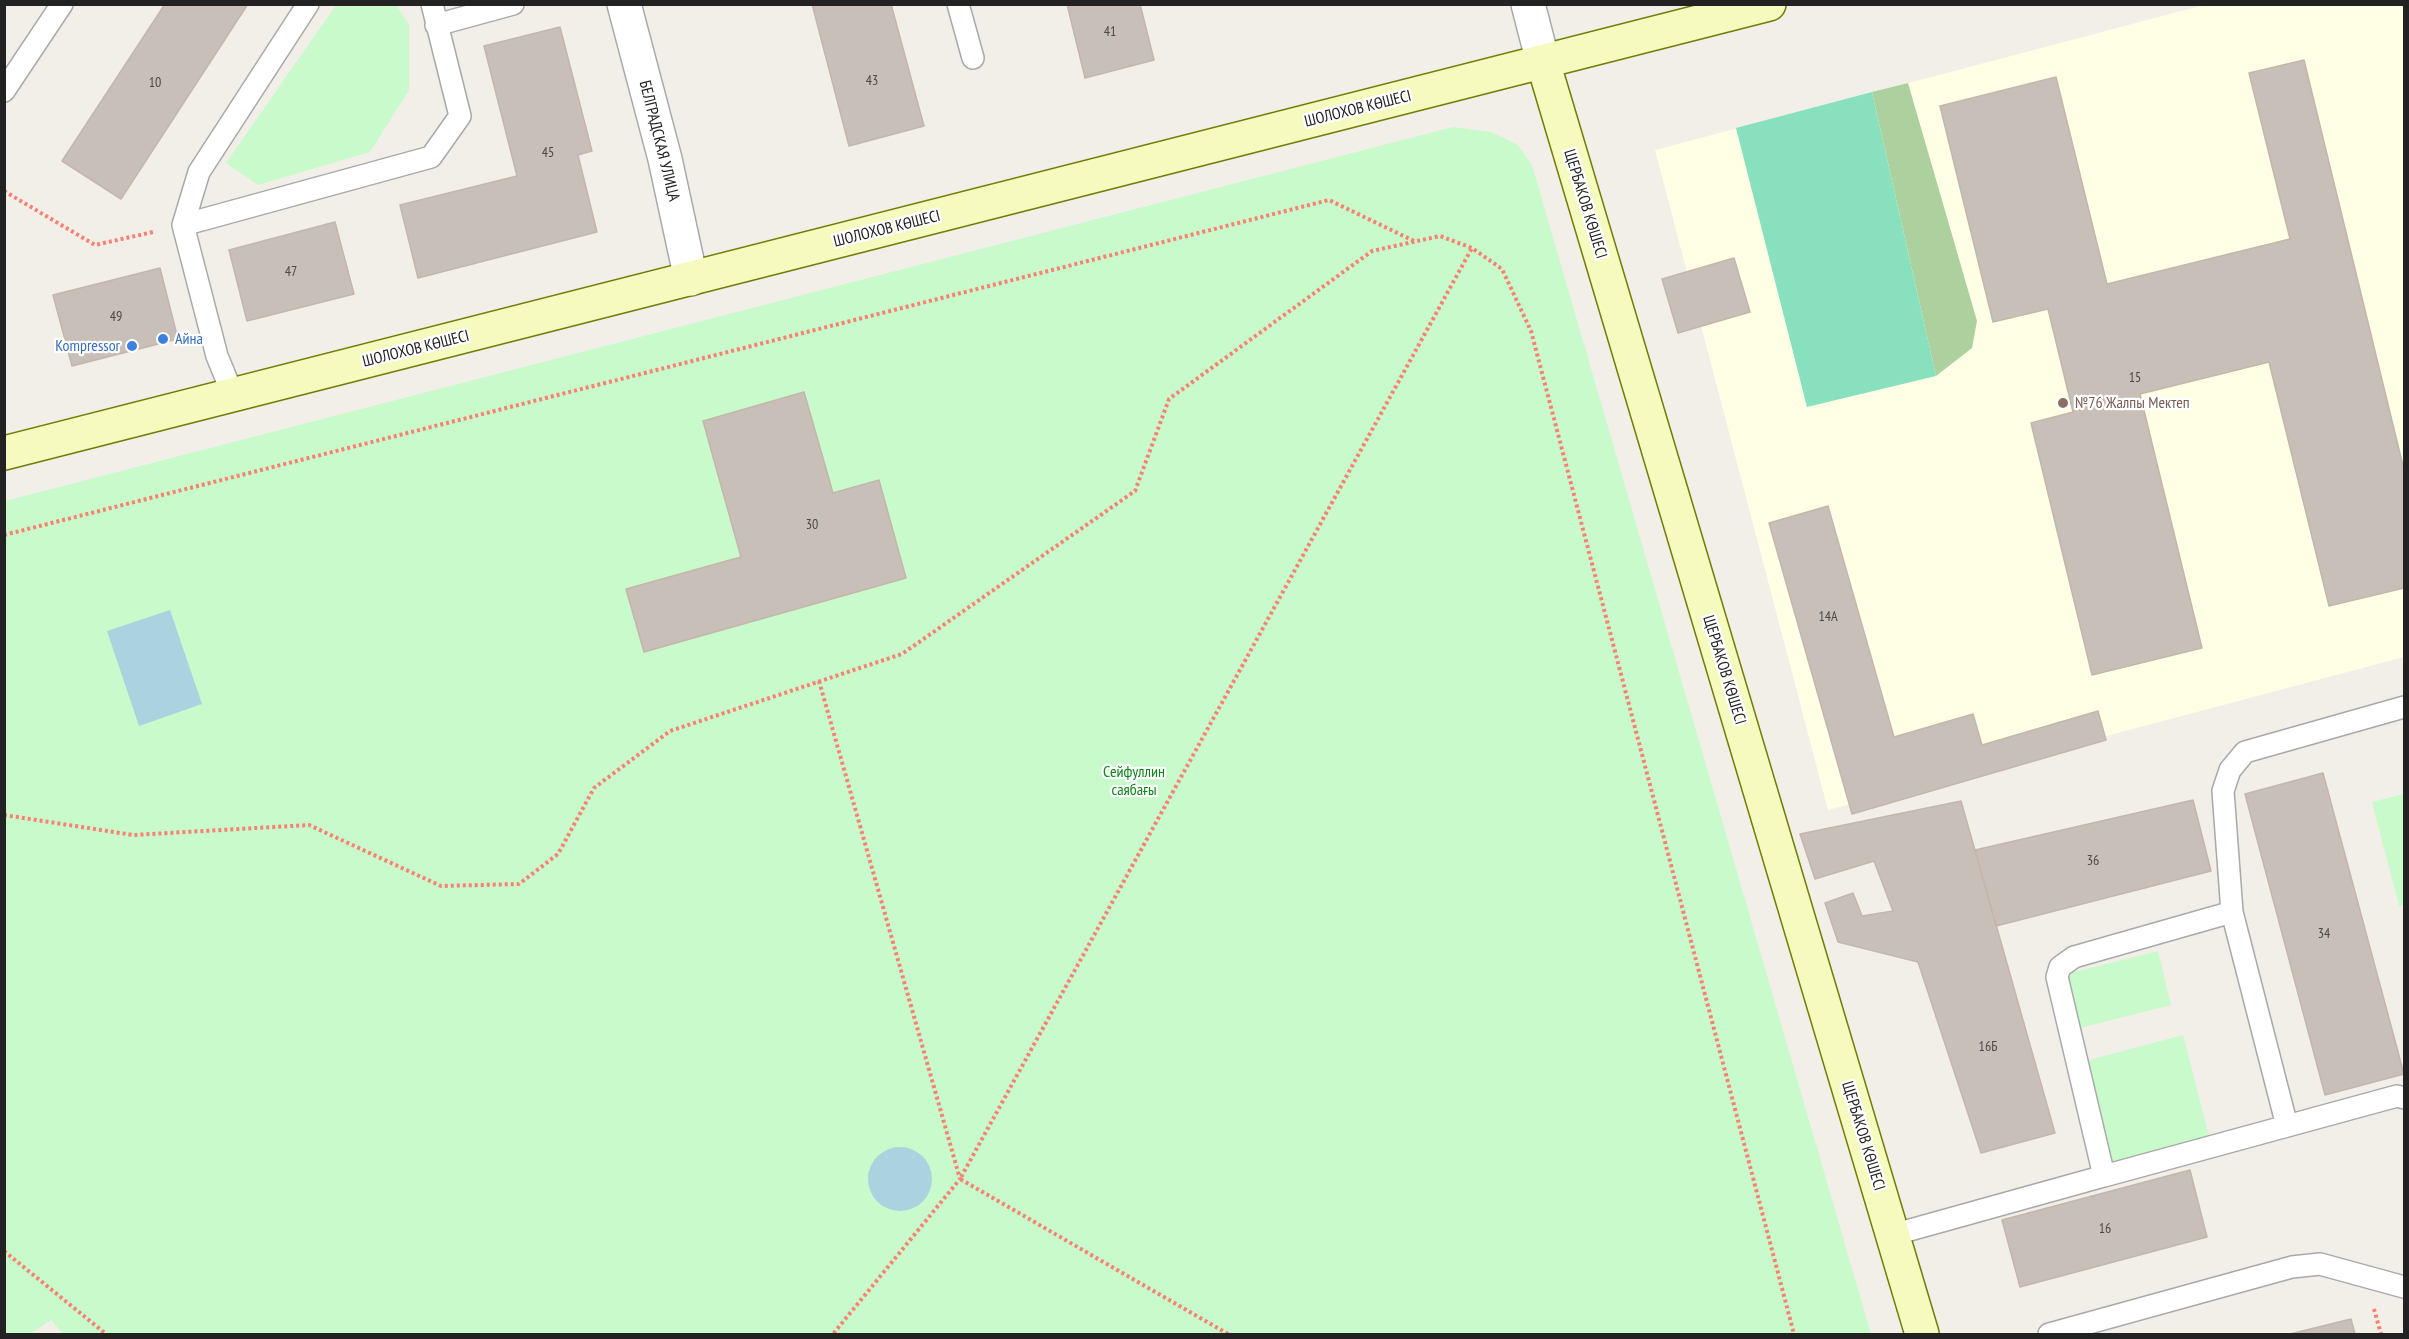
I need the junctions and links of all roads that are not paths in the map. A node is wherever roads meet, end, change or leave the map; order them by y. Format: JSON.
{"nodes":[{"id":1,"x":62,"y":4,"type":"edge"},
{"id":2,"x":308,"y":4,"type":"edge"},
{"id":3,"x":513,"y":4,"type":"edge"},
{"id":4,"x":624,"y":4,"type":"edge"},
{"id":5,"x":958,"y":4,"type":"edge"},
{"id":6,"x":1528,"y":4,"type":"edge"},
{"id":7,"x":1769,"y":4,"type":"edge"},
{"id":8,"x":434,"y":15,"type":"edge"},
{"id":9,"x":973,"y":58,"type":"dead end"},
{"id":10,"x":1543,"y":62,"type":"junction"},
{"id":11,"x":4,"y":91,"type":"edge"},
{"id":12,"x":183,"y":225,"type":"junction"},
{"id":13,"x":691,"y":279,"type":"junction"},
{"id":14,"x":233,"y":395,"type":"junction"},
{"id":15,"x":4,"y":453,"type":"edge"},
{"id":16,"x":2404,"y":707,"type":"edge"},
{"id":17,"x":2232,"y":912,"type":"junction"},
{"id":18,"x":2404,"y":1098,"type":"edge"},
{"id":19,"x":2287,"y":1126,"type":"junction"},
{"id":20,"x":2104,"y":1176,"type":"junction"},
{"id":21,"x":1892,"y":1235,"type":"junction"},
{"id":22,"x":2404,"y":1287,"type":"edge"},
{"id":23,"x":1922,"y":1335,"type":"edge"},
{"id":24,"x":2049,"y":1335,"type":"edge"}],
"edges":[{"from":1,"to":11,"type":"lane"},
{"from":2,"to":12,"type":"lane"},
{"from":3,"to":8,"type":"lane"},
{"from":4,"to":13,"type":"street","name":"БЕЛГРАДСКАЯ УЛИЦА"},
{"from":5,"to":9,"type":"lane"},
{"from":6,"to":10,"type":"street","name":"ЩЕРБАКОВ КӨШЕСІ"},
{"from":7,"to":10,"type":"main road","name":"ШОЛОХОВ КӨШЕСІ"},
{"from":8,"to":12,"type":"lane"},
{"from":10,"to":13,"type":"main road","name":"ШОЛОХОВ КӨШЕСІ"},
{"from":10,"to":21,"type":"main road","name":"ЩЕРБАКОВ КӨШЕСІ"},
{"from":12,"to":14,"type":"lane"},
{"from":13,"to":14,"type":"main road","name":"ШОЛОХОВ КӨШЕСІ"},
{"from":14,"to":15,"type":"main road","name":"ШОЛОХОВ КӨШЕСІ"},
{"from":16,"to":17,"type":"lane"},
{"from":17,"to":19,"type":"lane"},
{"from":17,"to":20,"type":"lane"},
{"from":18,"to":19,"type":"lane"},
{"from":19,"to":20,"type":"lane"},
{"from":20,"to":21,"type":"lane"},
{"from":21,"to":23,"type":"main road","name":"ЩЕРБАКОВ КӨШЕСІ"},
{"from":22,"to":24,"type":"lane"}]}
